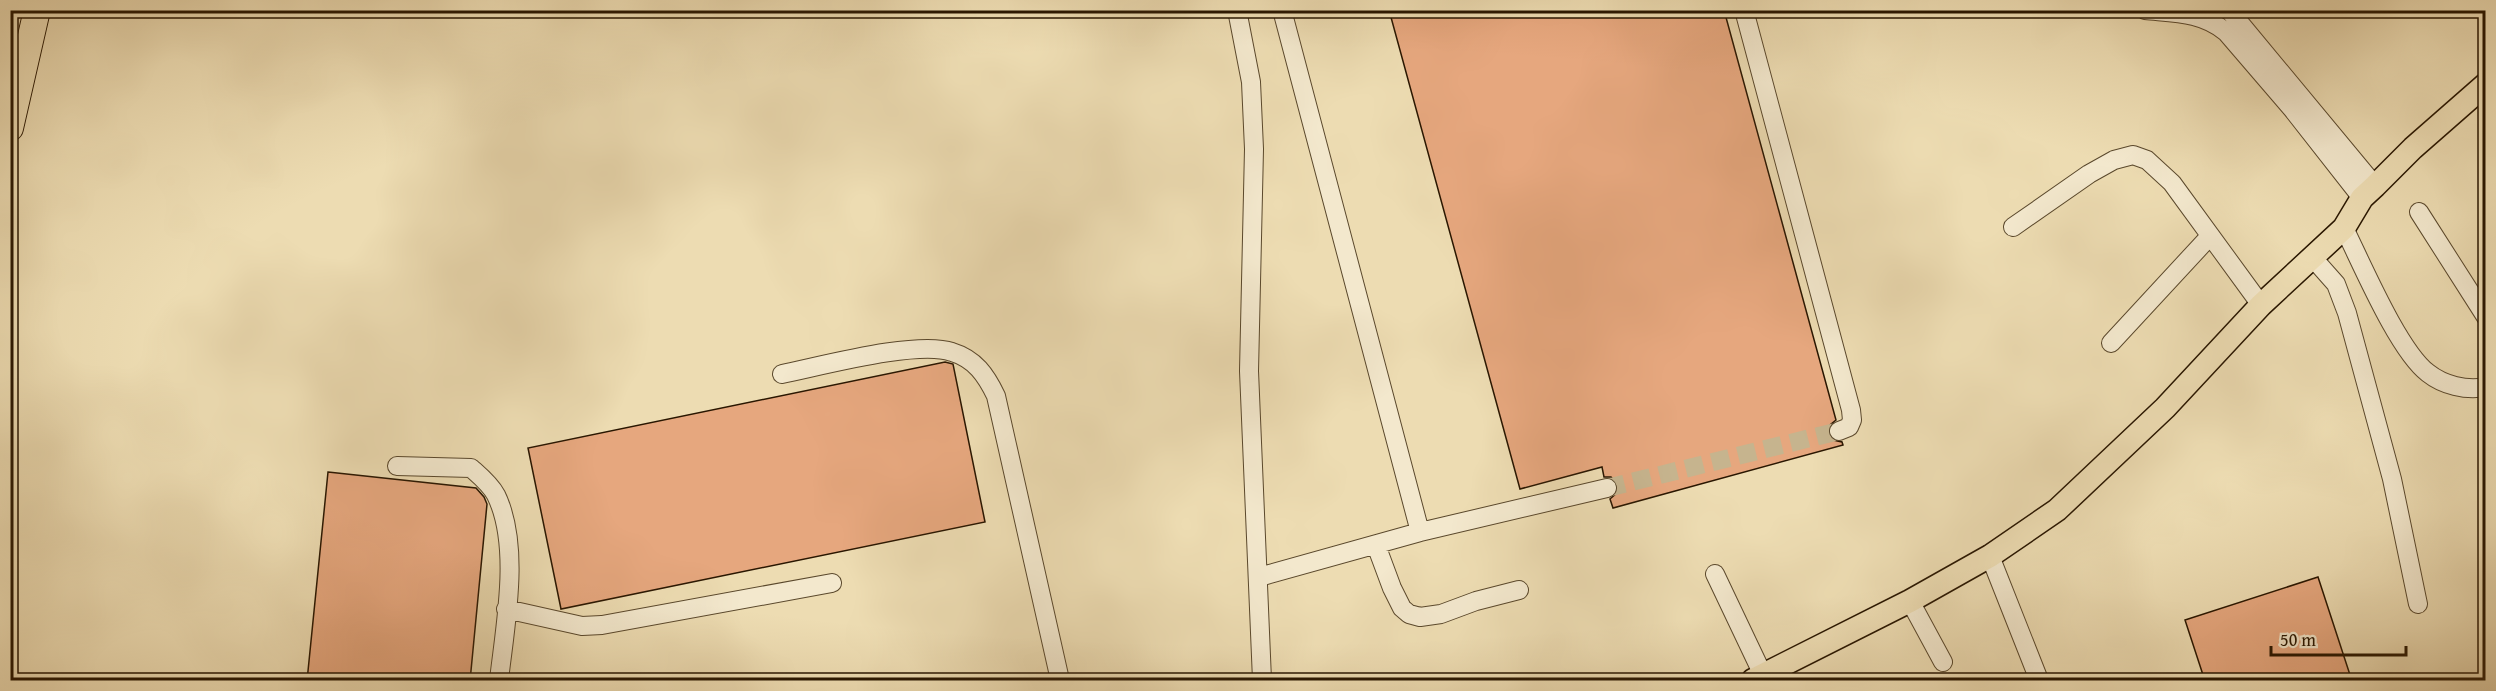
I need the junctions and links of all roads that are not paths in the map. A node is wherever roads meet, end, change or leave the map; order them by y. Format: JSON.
{"nodes":[{"id":1,"x":37,"y":10,"type":"edge"},
{"id":2,"x":1237,"y":10,"type":"edge"},
{"id":3,"x":1282,"y":10,"type":"edge"},
{"id":4,"x":1744,"y":10,"type":"edge"},
{"id":5,"x":2145,"y":10,"type":"edge"},
{"id":6,"x":2229,"y":10,"type":"edge"},
{"id":7,"x":2486,"y":84,"type":"edge"},
{"id":8,"x":10,"y":128,"type":"edge"},
{"id":9,"x":2368,"y":192,"type":"junction"},
{"id":10,"x":2419,"y":212,"type":"dead end"},
{"id":11,"x":2013,"y":227,"type":"dead end"},
{"id":12,"x":2344,"y":228,"type":"junction"},
{"id":13,"x":2210,"y":236,"type":"junction"},
{"id":14,"x":2313,"y":258,"type":"junction"},
{"id":15,"x":2261,"y":305,"type":"junction"},
{"id":16,"x":2486,"y":317,"type":"edge"},
{"id":17,"x":2111,"y":343,"type":"dead end"},
{"id":18,"x":782,"y":374,"type":"dead end"},
{"id":19,"x":2486,"y":387,"type":"edge"},
{"id":20,"x":1839,"y":431,"type":"dead end"},
{"id":21,"x":397,"y":466,"type":"dead end"},
{"id":22,"x":1607,"y":488,"type":"tunnel mouth"},
{"id":23,"x":1420,"y":532,"type":"junction"},
{"id":24,"x":1376,"y":545,"type":"junction"},
{"id":25,"x":1990,"y":556,"type":"junction"},
{"id":26,"x":1715,"y":574,"type":"dead end"},
{"id":27,"x":1259,"y":578,"type":"junction"},
{"id":28,"x":832,"y":583,"type":"dead end"},
{"id":29,"x":1519,"y":590,"type":"dead end"},
{"id":30,"x":1910,"y":601,"type":"junction"},
{"id":31,"x":2418,"y":604,"type":"dead end"},
{"id":32,"x":506,"y":609,"type":"junction"},
{"id":33,"x":1943,"y":662,"type":"dead end"},
{"id":34,"x":1758,"y":678,"type":"edge"},
{"id":35,"x":499,"y":681,"type":"edge"},
{"id":36,"x":1059,"y":681,"type":"edge"},
{"id":37,"x":1262,"y":681,"type":"edge"},
{"id":38,"x":2039,"y":681,"type":"edge"}],
"edges":[{"from":1,"to":8,"type":"highway"},
{"from":2,"to":27,"type":"street"},
{"from":3,"to":23,"type":"street"},
{"from":4,"to":20,"type":"street"},
{"from":5,"to":9,"type":"street"},
{"from":6,"to":9,"type":"street"},
{"from":7,"to":9,"type":"main road"},
{"from":9,"to":12,"type":"main road"},
{"from":10,"to":16,"type":"street"},
{"from":11,"to":13,"type":"street"},
{"from":12,"to":14,"type":"main road"},
{"from":12,"to":19,"type":"street"},
{"from":13,"to":15,"type":"street"},
{"from":13,"to":17,"type":"street"},
{"from":14,"to":15,"type":"main road"},
{"from":14,"to":31,"type":"street"},
{"from":15,"to":25,"type":"main road"},
{"from":18,"to":36,"type":"street"},
{"from":21,"to":32,"type":"street"},
{"from":22,"to":23,"type":"street"},
{"from":23,"to":24,"type":"street"},
{"from":24,"to":27,"type":"street"},
{"from":24,"to":29,"type":"street"},
{"from":25,"to":30,"type":"main road"},
{"from":25,"to":38,"type":"street"},
{"from":26,"to":34,"type":"street"},
{"from":27,"to":37,"type":"street"},
{"from":28,"to":32,"type":"street"},
{"from":30,"to":33,"type":"street"},
{"from":30,"to":34,"type":"main road"},
{"from":32,"to":35,"type":"street"}]}
